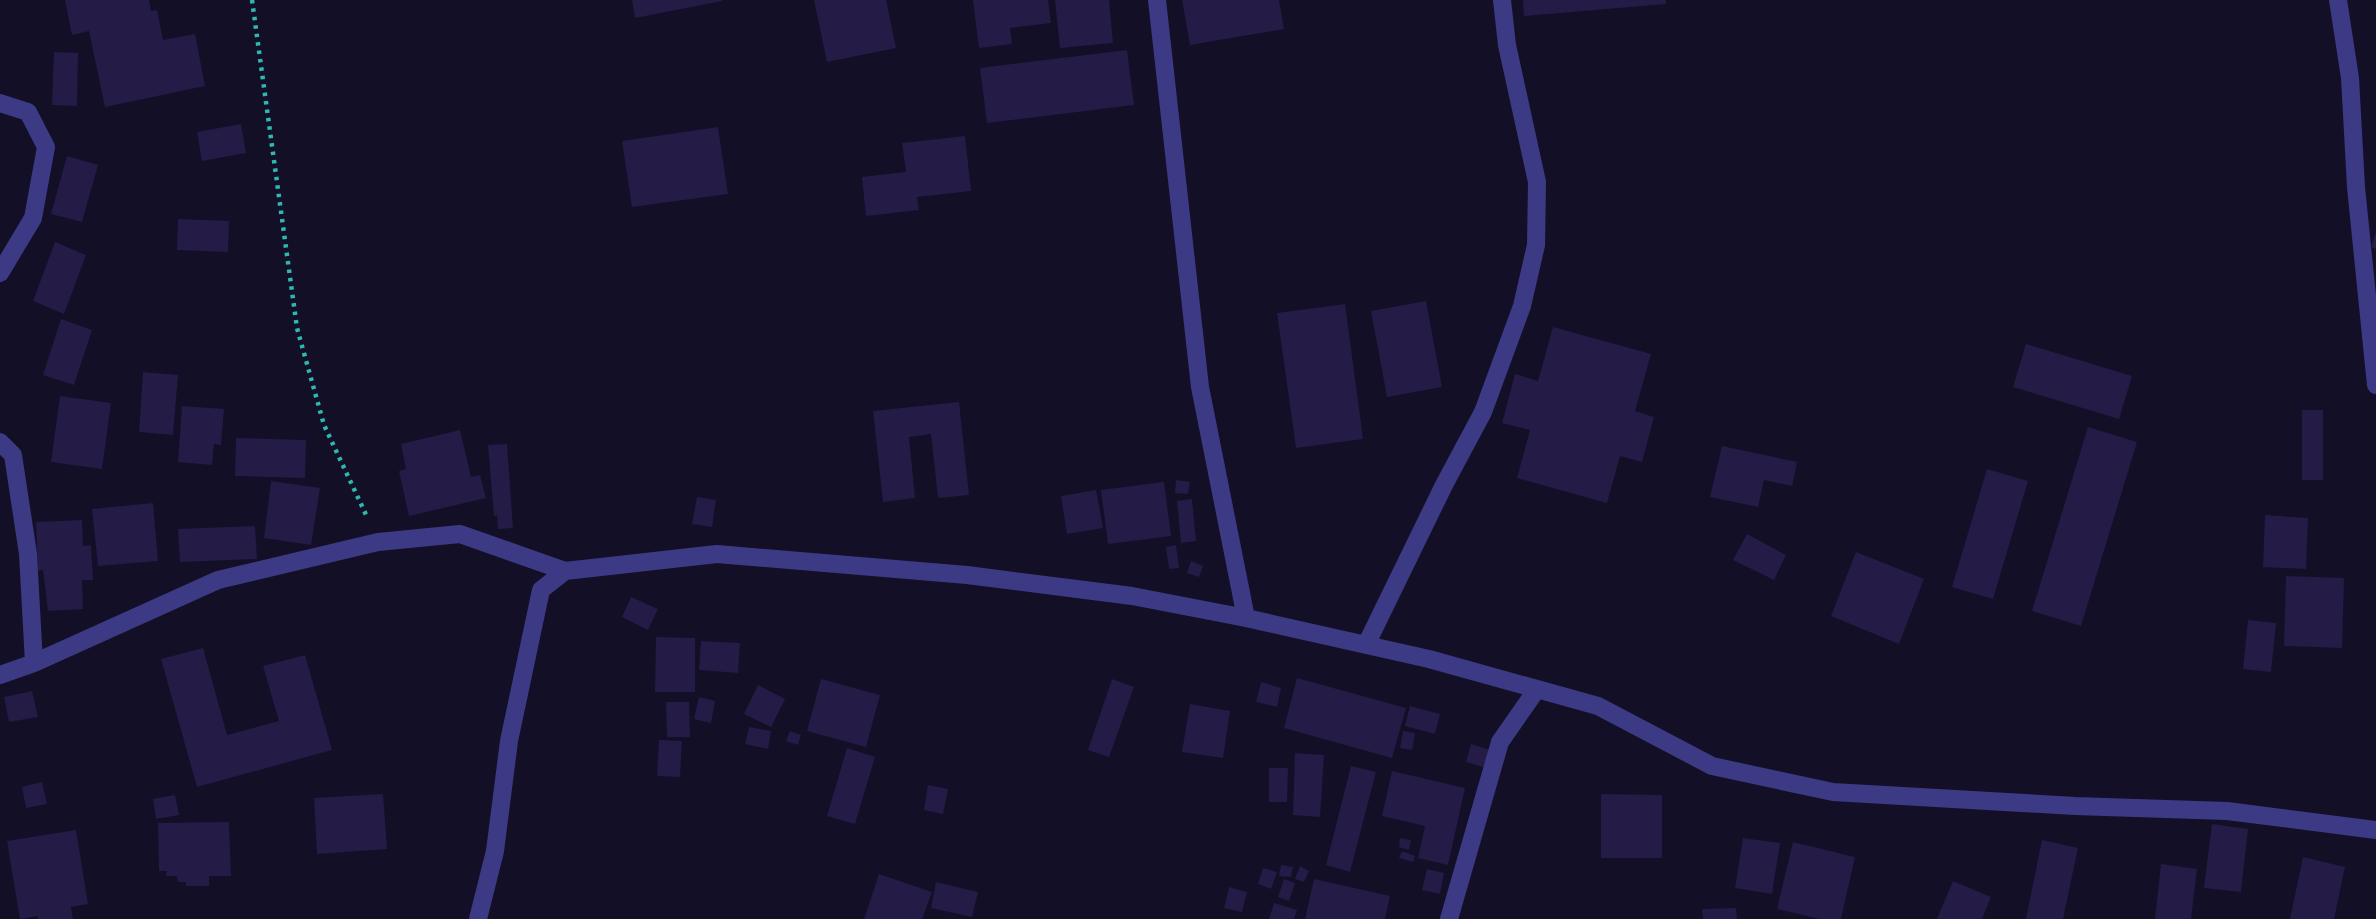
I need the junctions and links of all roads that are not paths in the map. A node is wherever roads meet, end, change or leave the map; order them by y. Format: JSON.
{"nodes":[{"id":1,"x":1157,"y":0,"type":"edge"},
{"id":2,"x":1502,"y":0,"type":"edge"},
{"id":3,"x":2338,"y":0,"type":"edge"},
{"id":4,"x":0,"y":103,"type":"edge"},
{"id":5,"x":0,"y":273,"type":"edge"},
{"id":6,"x":2373,"y":314,"type":"edge"},
{"id":7,"x":2376,"y":384,"type":"edge"},
{"id":8,"x":0,"y":442,"type":"edge"},
{"id":9,"x":565,"y":571,"type":"junction"},
{"id":10,"x":1247,"y":618,"type":"junction"},
{"id":11,"x":1366,"y":645,"type":"junction"},
{"id":12,"x":34,"y":663,"type":"junction"},
{"id":13,"x":0,"y":675,"type":"edge"},
{"id":14,"x":1537,"y":690,"type":"junction"},
{"id":15,"x":2376,"y":830,"type":"edge"},
{"id":16,"x":478,"y":919,"type":"edge"},
{"id":17,"x":1449,"y":919,"type":"edge"}],
"edges":[{"from":1,"to":10,"type":"street"},
{"from":2,"to":11,"type":"street"},
{"from":3,"to":6,"type":"street"},
{"from":4,"to":5,"type":"street"},
{"from":6,"to":7,"type":"street"},
{"from":8,"to":12,"type":"street"},
{"from":9,"to":10,"type":"street"},
{"from":9,"to":12,"type":"street"},
{"from":9,"to":16,"type":"street"},
{"from":10,"to":11,"type":"street"},
{"from":11,"to":14,"type":"street"},
{"from":12,"to":13,"type":"street"},
{"from":14,"to":15,"type":"street"},
{"from":14,"to":17,"type":"street"}]}
